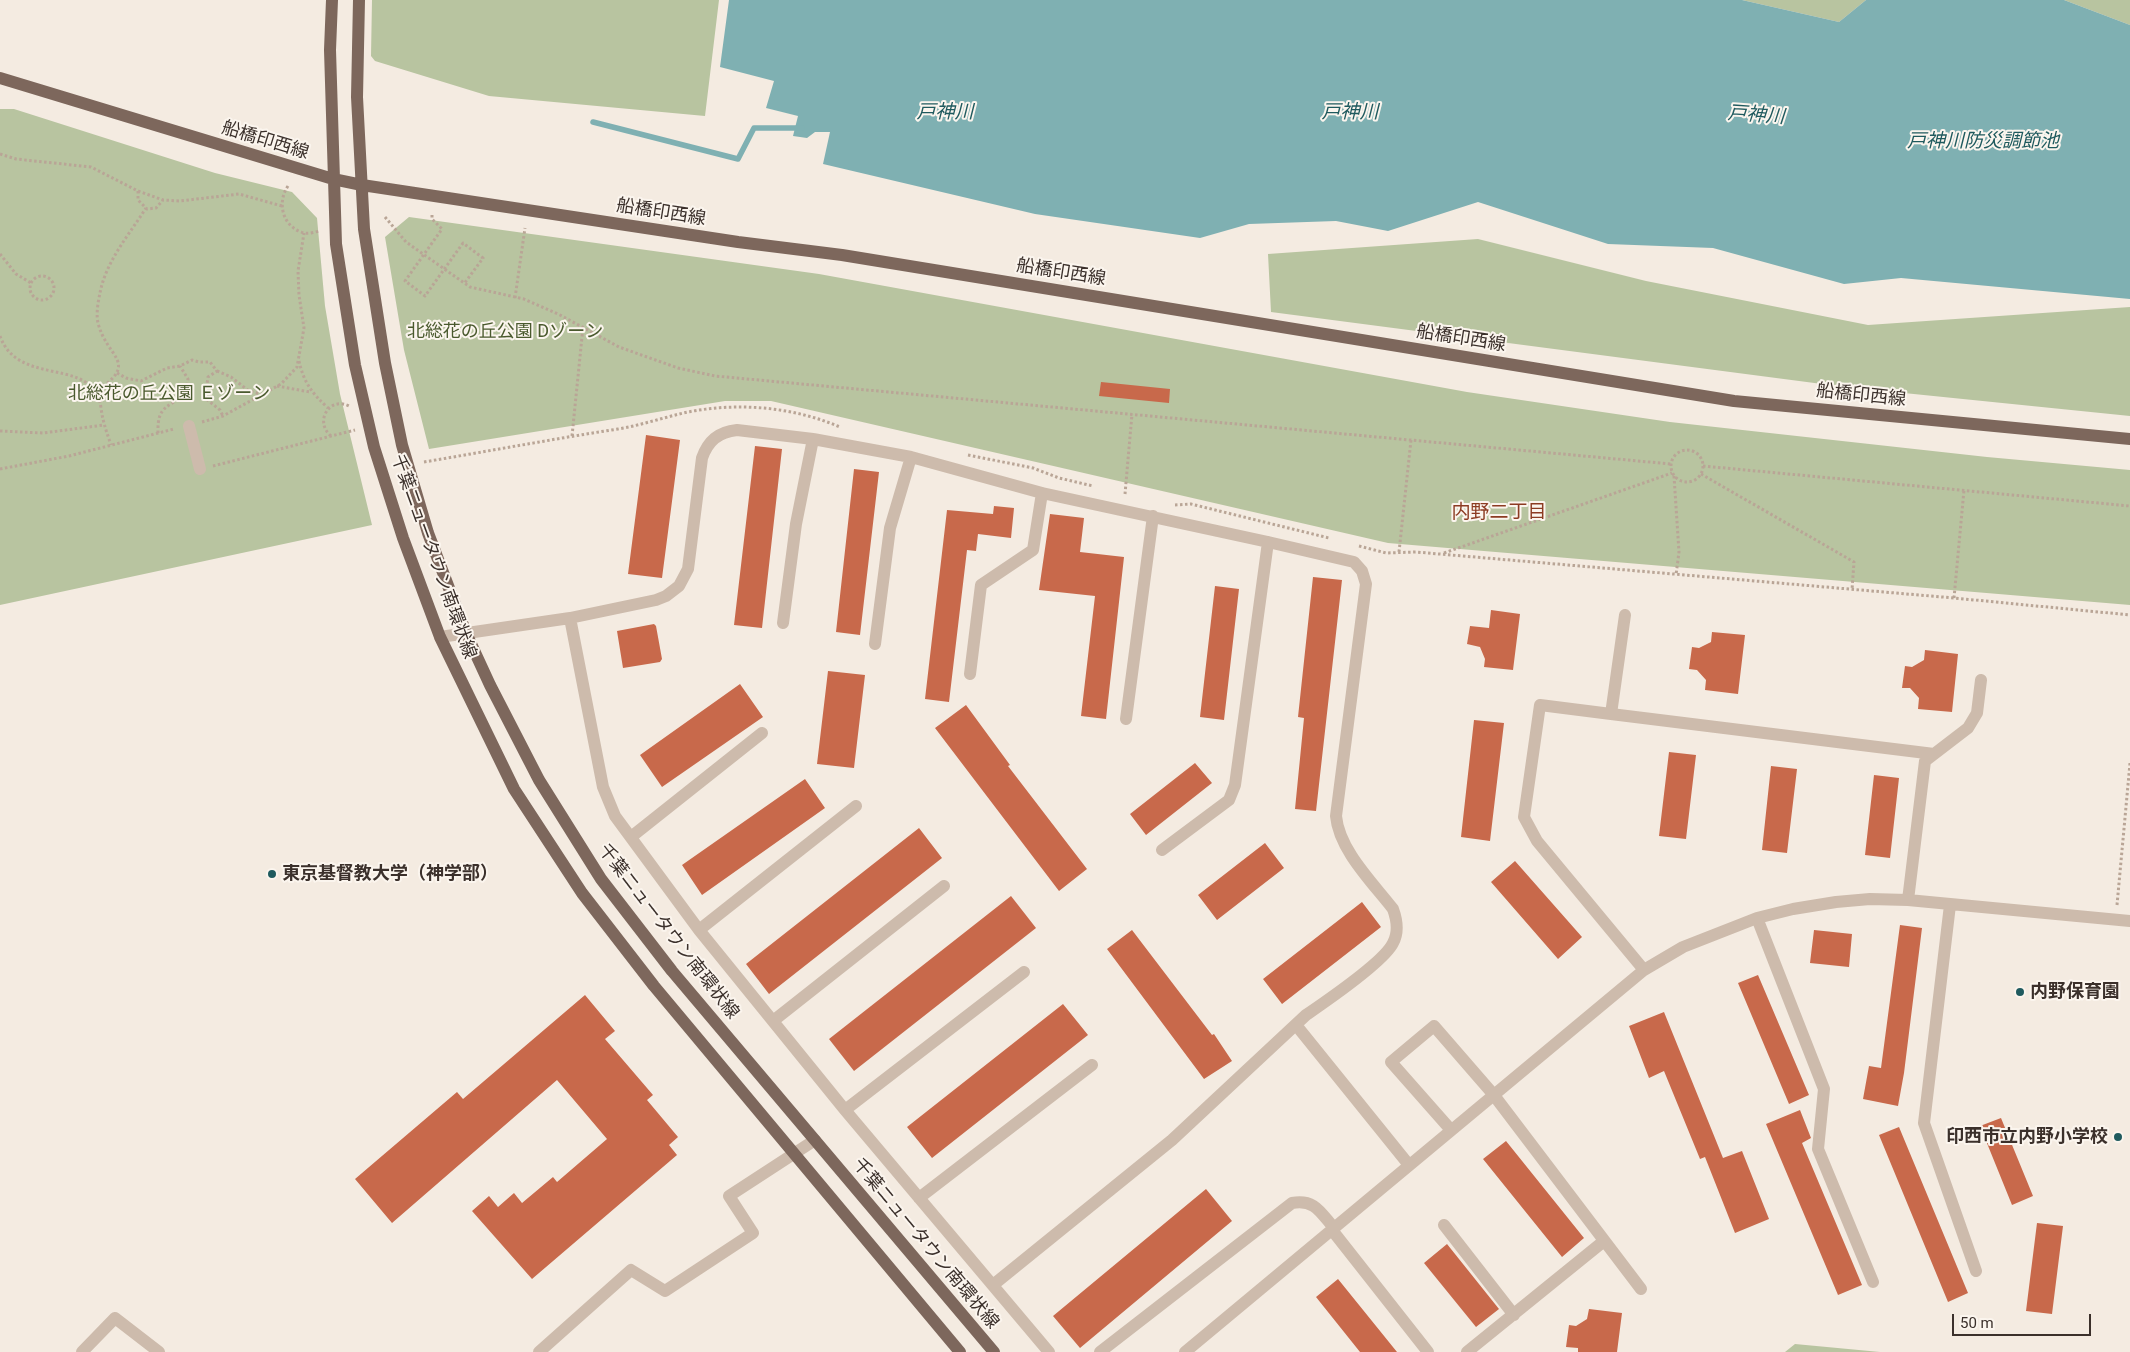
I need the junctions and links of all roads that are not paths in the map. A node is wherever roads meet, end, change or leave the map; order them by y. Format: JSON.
{"nodes":[{"id":1,"x":332,"y":0,"type":"edge"},
{"id":2,"x":359,"y":0,"type":"edge"},
{"id":3,"x":0,"y":78,"type":"edge"},
{"id":4,"x":333,"y":179,"type":"junction"},
{"id":5,"x":362,"y":185,"type":"junction"},
{"id":6,"x":189,"y":426,"type":"road end"},
{"id":7,"x":2130,"y":438,"type":"edge"},
{"id":8,"x":813,"y":439,"type":"junction"},
{"id":9,"x":911,"y":457,"type":"junction"},
{"id":10,"x":200,"y":469,"type":"road end"},
{"id":11,"x":1042,"y":493,"type":"junction"},
{"id":12,"x":1153,"y":516,"type":"junction"},
{"id":13,"x":1268,"y":542,"type":"junction"},
{"id":14,"x":1625,"y":615,"type":"dead end"},
{"id":15,"x":570,"y":618,"type":"junction"},
{"id":16,"x":782,"y":623,"type":"dead end"},
{"id":17,"x":466,"y":633,"type":"junction"},
{"id":18,"x":440,"y":637,"type":"junction"},
{"id":19,"x":875,"y":644,"type":"dead end"},
{"id":20,"x":970,"y":674,"type":"dead end"},
{"id":21,"x":1981,"y":680,"type":"dead end"},
{"id":22,"x":1611,"y":714,"type":"junction"},
{"id":23,"x":1126,"y":719,"type":"dead end"},
{"id":24,"x":762,"y":733,"type":"dead end"},
{"id":25,"x":1934,"y":754,"type":"junction"},
{"id":26,"x":856,"y":806,"type":"dead end"},
{"id":27,"x":630,"y":837,"type":"junction"},
{"id":28,"x":1162,"y":850,"type":"dead end"},
{"id":29,"x":944,"y":886,"type":"dead end"},
{"id":30,"x":1908,"y":900,"type":"junction"},
{"id":31,"x":1950,"y":905,"type":"junction"},
{"id":32,"x":1757,"y":918,"type":"junction"},
{"id":33,"x":2130,"y":921,"type":"edge"},
{"id":34,"x":699,"y":930,"type":"junction"},
{"id":35,"x":1644,"y":970,"type":"junction"},
{"id":36,"x":1024,"y":972,"type":"dead end"},
{"id":37,"x":773,"y":1021,"type":"junction"},
{"id":38,"x":1296,"y":1025,"type":"junction"},
{"id":39,"x":1092,"y":1065,"type":"dead end"},
{"id":40,"x":1493,"y":1094,"type":"junction"},
{"id":41,"x":845,"y":1110,"type":"junction"},
{"id":42,"x":1451,"y":1130,"type":"junction"},
{"id":43,"x":815,"y":1140,"type":"junction"},
{"id":44,"x":794,"y":1154,"type":"junction"},
{"id":45,"x":1409,"y":1165,"type":"junction"},
{"id":46,"x":920,"y":1198,"type":"junction"},
{"id":47,"x":1444,"y":1225,"type":"dead end"},
{"id":48,"x":1333,"y":1229,"type":"junction"},
{"id":49,"x":1604,"y":1241,"type":"junction"},
{"id":50,"x":1976,"y":1270,"type":"dead end"},
{"id":51,"x":1873,"y":1282,"type":"dead end"},
{"id":52,"x":993,"y":1285,"type":"junction"},
{"id":53,"x":1641,"y":1290,"type":"dead end"},
{"id":54,"x":1514,"y":1316,"type":"junction"},
{"id":55,"x":82,"y":1352,"type":"edge"},
{"id":56,"x":159,"y":1352,"type":"edge"},
{"id":57,"x":539,"y":1352,"type":"edge"},
{"id":58,"x":960,"y":1352,"type":"edge"},
{"id":59,"x":994,"y":1352,"type":"edge"},
{"id":60,"x":1049,"y":1352,"type":"edge"},
{"id":61,"x":1100,"y":1352,"type":"edge"},
{"id":62,"x":1185,"y":1352,"type":"edge"},
{"id":63,"x":1428,"y":1352,"type":"edge"},
{"id":64,"x":1467,"y":1352,"type":"edge"}],
"edges":[{"from":1,"to":4,"type":"main road","name":"千葉ニュータウン南環状線"},
{"from":2,"to":5,"type":"main road","name":"千葉ニュータウン南環状線"},
{"from":3,"to":4,"type":"main road","name":"船橋印西線"},
{"from":4,"to":5,"type":"main road","name":"船橋印西線"},
{"from":4,"to":18,"type":"main road","name":"千葉ニュータウン南環状線"},
{"from":5,"to":7,"type":"main road","name":"船橋印西線"},
{"from":5,"to":17,"type":"main road","name":"千葉ニュータウン南環状線"},
{"from":6,"to":10,"type":"street"},
{"from":8,"to":9,"type":"street"},
{"from":8,"to":15,"type":"street"},
{"from":8,"to":16,"type":"street"},
{"from":9,"to":11,"type":"street"},
{"from":9,"to":19,"type":"street"},
{"from":11,"to":12,"type":"street"},
{"from":11,"to":20,"type":"street"},
{"from":12,"to":13,"type":"street"},
{"from":12,"to":23,"type":"street"},
{"from":13,"to":28,"type":"street"},
{"from":13,"to":38,"type":"street"},
{"from":14,"to":22,"type":"street"},
{"from":15,"to":17,"type":"street"},
{"from":15,"to":27,"type":"street"},
{"from":17,"to":18,"type":"street"},
{"from":17,"to":43,"type":"main road","name":"千葉ニュータウン南環状線"},
{"from":18,"to":44,"type":"main road","name":"千葉ニュータウン南環状線"},
{"from":21,"to":25,"type":"street"},
{"from":22,"to":25,"type":"street"},
{"from":22,"to":35,"type":"street"},
{"from":24,"to":27,"type":"street"},
{"from":25,"to":30,"type":"street"},
{"from":26,"to":34,"type":"street"},
{"from":27,"to":34,"type":"street"},
{"from":29,"to":37,"type":"street"},
{"from":30,"to":31,"type":"street"},
{"from":30,"to":32,"type":"street"},
{"from":31,"to":33,"type":"street"},
{"from":31,"to":50,"type":"street"},
{"from":32,"to":35,"type":"street"},
{"from":32,"to":51,"type":"street"},
{"from":34,"to":37,"type":"street"},
{"from":35,"to":40,"type":"street"},
{"from":36,"to":41,"type":"street"},
{"from":37,"to":41,"type":"street"},
{"from":38,"to":45,"type":"street"},
{"from":38,"to":52,"type":"street"},
{"from":39,"to":46,"type":"street"},
{"from":40,"to":42,"type":"street"},
{"from":40,"to":42,"type":"street"},
{"from":40,"to":49,"type":"street"},
{"from":41,"to":46,"type":"street"},
{"from":42,"to":45,"type":"street"},
{"from":43,"to":44,"type":"street"},
{"from":43,"to":59,"type":"main road","name":"千葉ニュータウン南環状線"},
{"from":44,"to":57,"type":"street"},
{"from":44,"to":58,"type":"main road","name":"千葉ニュータウン南環状線"},
{"from":45,"to":48,"type":"street"},
{"from":46,"to":52,"type":"street"},
{"from":47,"to":54,"type":"street"},
{"from":48,"to":61,"type":"street"},
{"from":48,"to":62,"type":"street"},
{"from":48,"to":63,"type":"street"},
{"from":49,"to":53,"type":"street"},
{"from":49,"to":54,"type":"street"},
{"from":52,"to":60,"type":"street"},
{"from":54,"to":64,"type":"street"},
{"from":55,"to":56,"type":"street"}]}
